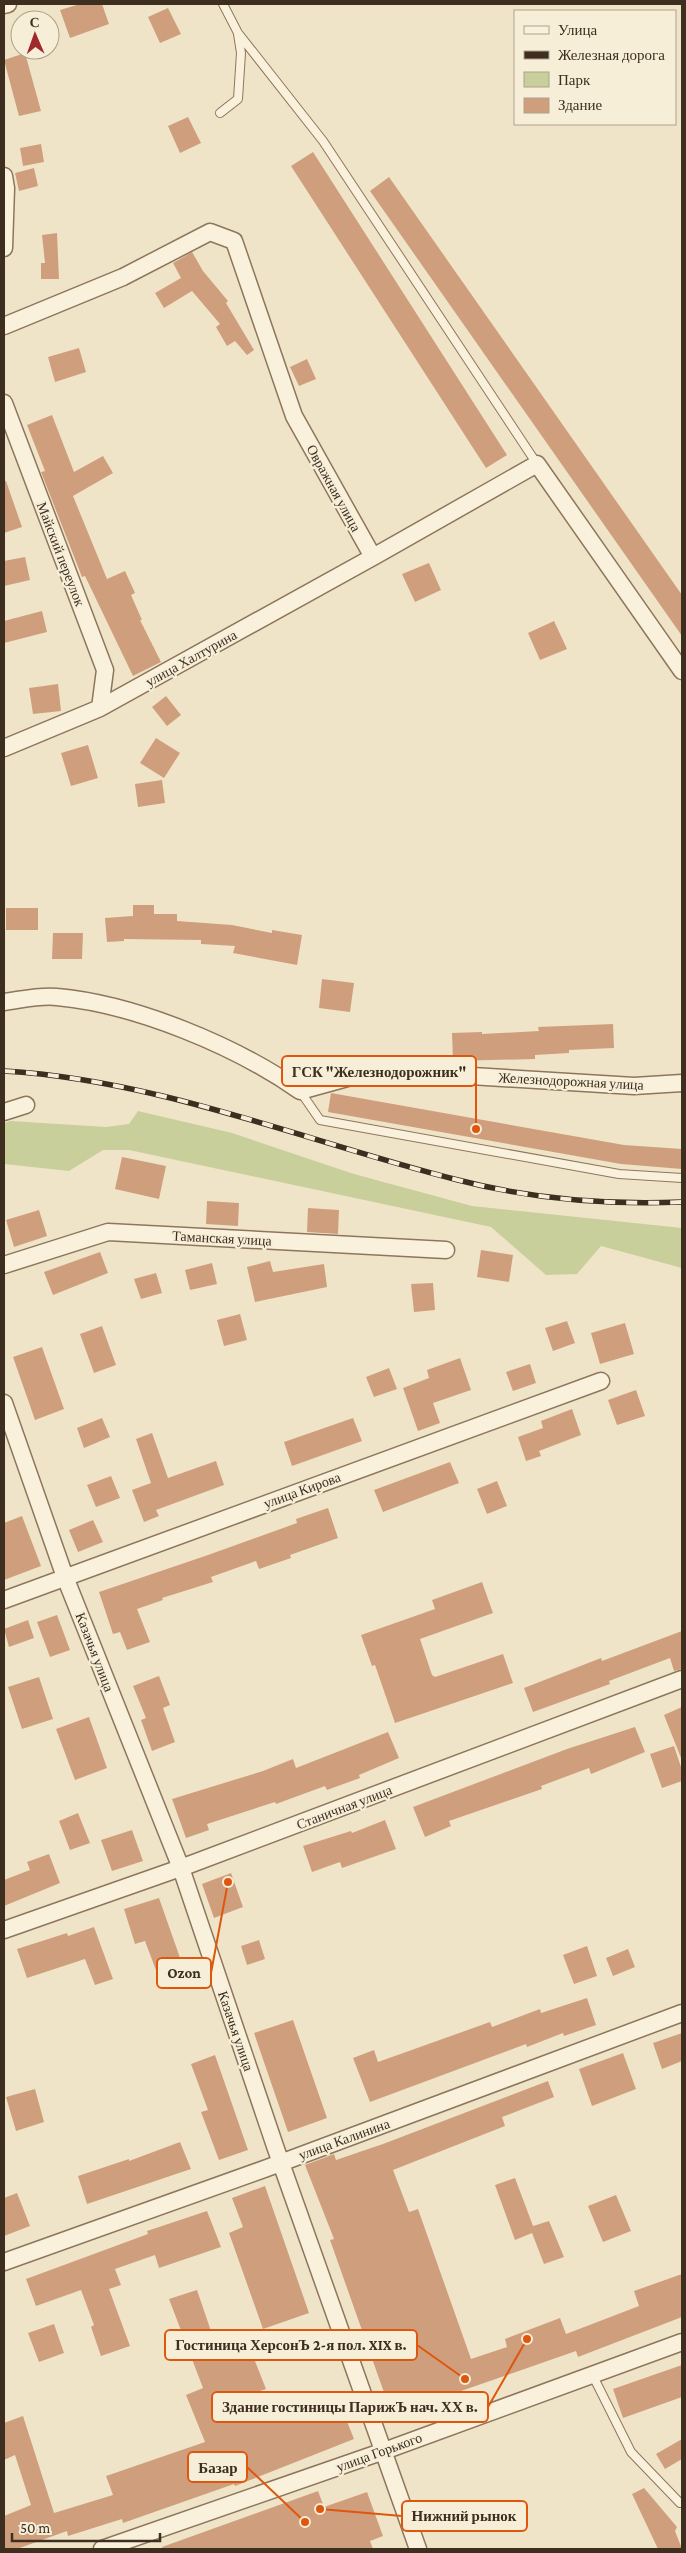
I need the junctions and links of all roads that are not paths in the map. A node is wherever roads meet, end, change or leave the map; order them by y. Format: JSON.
{"nodes":[{"id":1,"x":8,"y":4,"type":"edge"},
{"id":2,"x":223,"y":4,"type":"edge"},
{"id":3,"x":4,"y":5,"type":"edge"},
{"id":4,"x":238,"y":33,"type":"junction"},
{"id":5,"x":220,"y":113,"type":"dead end"},
{"id":6,"x":4,"y":176,"type":"edge"},
{"id":7,"x":4,"y":248,"type":"edge"},
{"id":8,"x":4,"y":326,"type":"edge"},
{"id":9,"x":4,"y":403,"type":"edge"},
{"id":10,"x":537,"y":464,"type":"junction"},
{"id":11,"x":373,"y":557,"type":"junction"},
{"id":12,"x":682,"y":671,"type":"edge"},
{"id":13,"x":100,"y":708,"type":"junction"},
{"id":14,"x":4,"y":748,"type":"edge"},
{"id":15,"x":4,"y":1002,"type":"edge"},
{"id":16,"x":682,"y":1082,"type":"edge"},
{"id":17,"x":300,"y":1091,"type":"junction"},
{"id":18,"x":26,"y":1106,"type":"dead end"},
{"id":19,"x":4,"y":1112,"type":"edge"},
{"id":20,"x":682,"y":1178,"type":"edge"},
{"id":21,"x":446,"y":1250,"type":"dead end"},
{"id":22,"x":4,"y":1265,"type":"edge"},
{"id":23,"x":601,"y":1381,"type":"dead end"},
{"id":24,"x":4,"y":1403,"type":"edge"},
{"id":25,"x":65,"y":1577,"type":"junction"},
{"id":26,"x":4,"y":1600,"type":"edge"},
{"id":27,"x":682,"y":1679,"type":"edge"},
{"id":28,"x":181,"y":1868,"type":"junction"},
{"id":29,"x":4,"y":1930,"type":"edge"},
{"id":30,"x":682,"y":2012,"type":"edge"},
{"id":31,"x":281,"y":2163,"type":"junction"},
{"id":32,"x":4,"y":2262,"type":"edge"},
{"id":33,"x":682,"y":2342,"type":"edge"},
{"id":34,"x":592,"y":2374,"type":"junction"},
{"id":35,"x":384,"y":2450,"type":"junction"},
{"id":36,"x":682,"y":2502,"type":"edge"},
{"id":37,"x":102,"y":2549,"type":"edge"},
{"id":38,"x":418,"y":2549,"type":"edge"}],
"edges":[{"from":1,"to":3,"type":"street"},
{"from":2,"to":4,"type":"lane"},
{"from":4,"to":5,"type":"lane"},
{"from":4,"to":10,"type":"lane"},
{"from":6,"to":7,"type":"street"},
{"from":8,"to":11,"type":"street","name":"Овражная улица"},
{"from":9,"to":13,"type":"street","name":"Майский переулок"},
{"from":10,"to":11,"type":"street"},
{"from":10,"to":12,"type":"street"},
{"from":11,"to":13,"type":"street","name":"улица Халтурина"},
{"from":13,"to":14,"type":"street","name":"улица Халтурина"},
{"from":15,"to":17,"type":"street"},
{"from":16,"to":17,"type":"street","name":"Железнодорожная улица"},
{"from":17,"to":20,"type":"lane"},
{"from":18,"to":19,"type":"street"},
{"from":21,"to":22,"type":"street","name":"Таманская улица"},
{"from":23,"to":25,"type":"street","name":"улица Кирова"},
{"from":24,"to":25,"type":"street","name":"Казачья улица"},
{"from":25,"to":26,"type":"street","name":"улица Кирова"},
{"from":25,"to":28,"type":"street","name":"Казачья улица"},
{"from":27,"to":28,"type":"street","name":"Станичная улица"},
{"from":28,"to":29,"type":"street","name":"Станичная улица"},
{"from":28,"to":31,"type":"street","name":"Казачья улица"},
{"from":30,"to":31,"type":"street","name":"улица Калинина"},
{"from":31,"to":32,"type":"street","name":"улица Калинина"},
{"from":31,"to":35,"type":"street","name":"Казачья улица"},
{"from":33,"to":34,"type":"street","name":"улица Горького"},
{"from":34,"to":35,"type":"street","name":"улица Горького"},
{"from":34,"to":36,"type":"lane"},
{"from":35,"to":37,"type":"street","name":"улица Горького"},
{"from":35,"to":38,"type":"street","name":"Казачья улица"}]}
